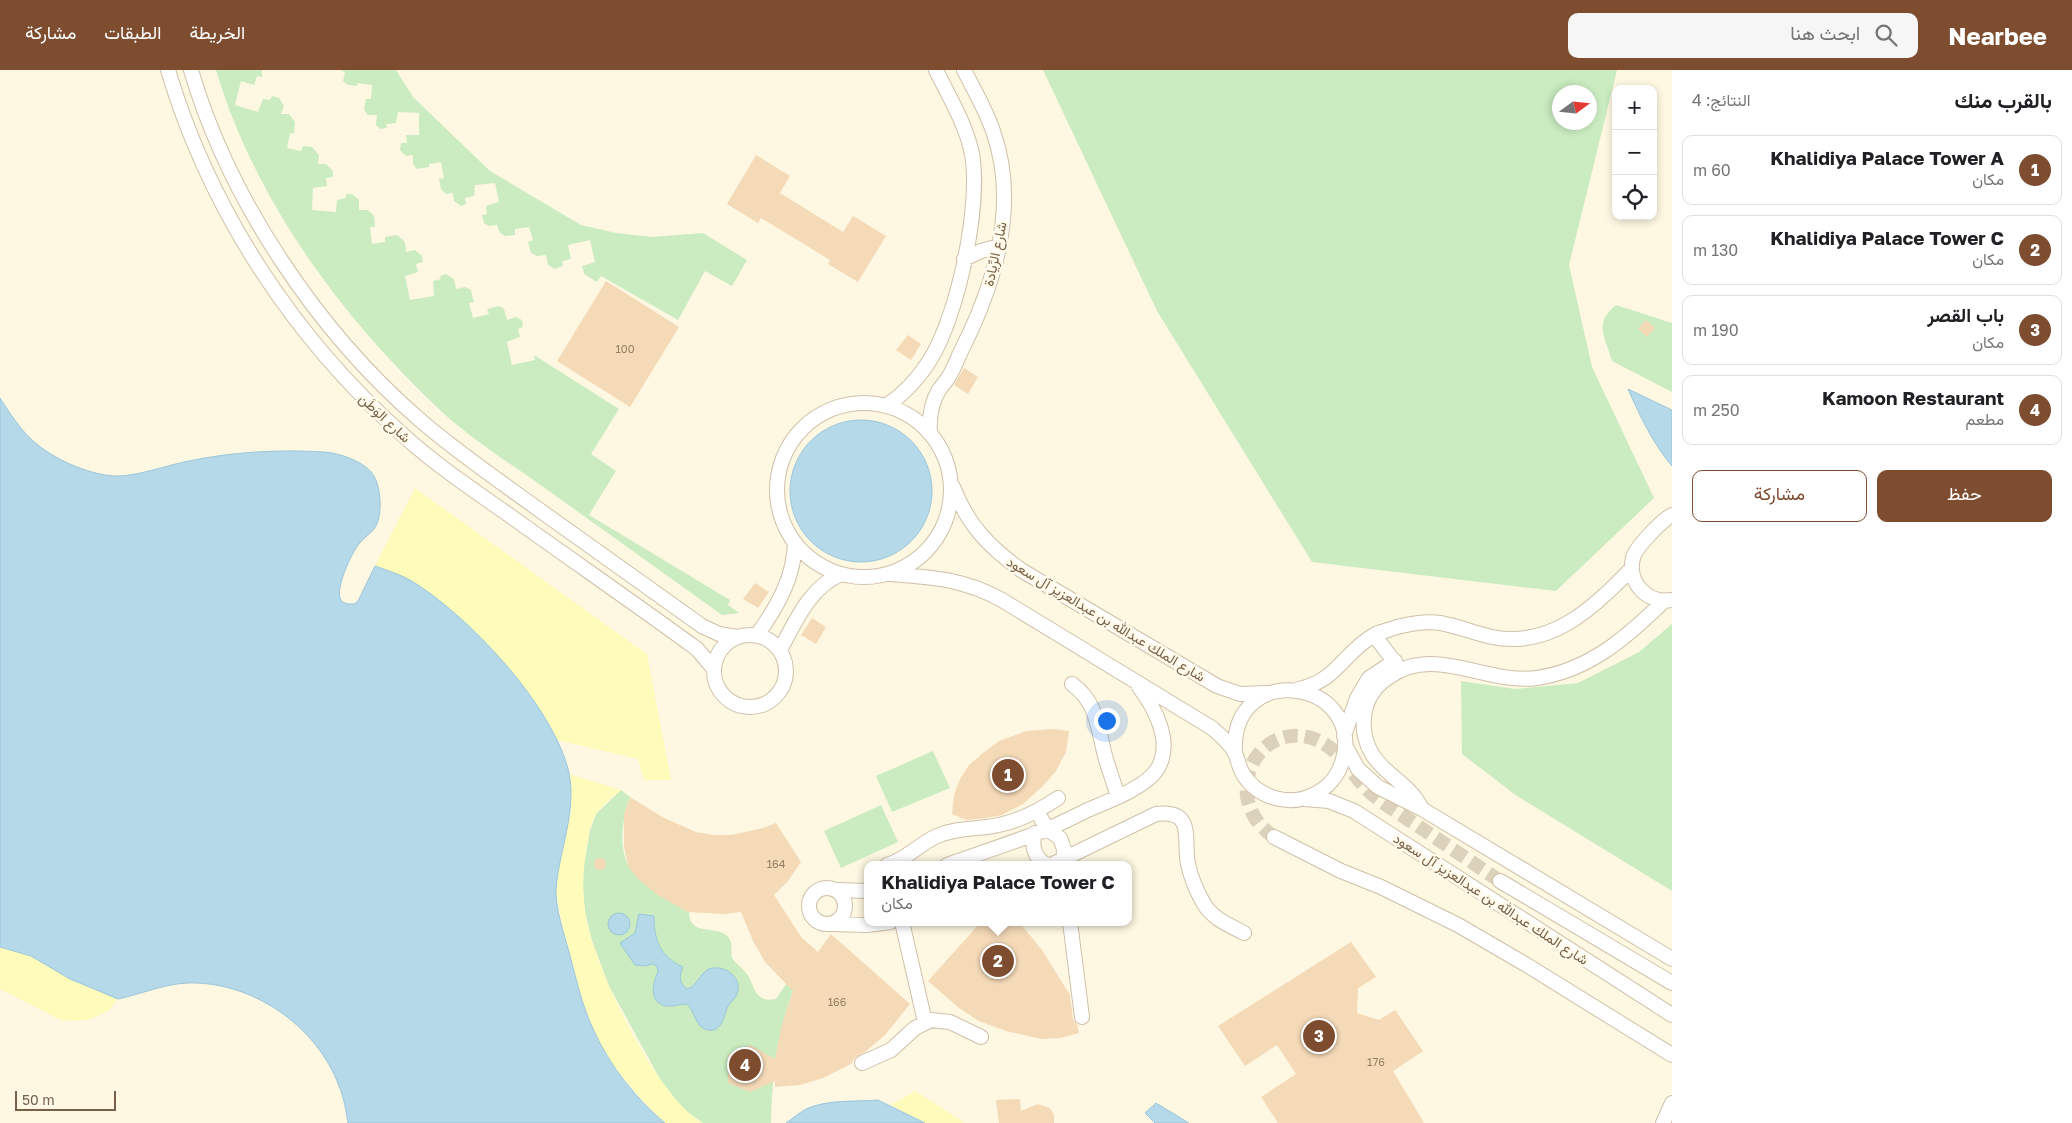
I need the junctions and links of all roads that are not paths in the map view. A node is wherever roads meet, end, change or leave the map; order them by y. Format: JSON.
{"nodes":[{"id":1,"x":168,"y":70,"type":"edge"},
{"id":2,"x":191,"y":70,"type":"edge"},
{"id":3,"x":936,"y":70,"type":"edge"},
{"id":4,"x":964,"y":70,"type":"edge"},
{"id":5,"x":999,"y":246,"type":"junction"},
{"id":6,"x":964,"y":259,"type":"junction"},
{"id":7,"x":886,"y":406,"type":"junction"},
{"id":8,"x":930,"y":434,"type":"junction"},
{"id":9,"x":950,"y":481,"type":"junction"},
{"id":10,"x":1672,"y":514,"type":"edge"},
{"id":11,"x":796,"y":544,"type":"junction"},
{"id":12,"x":1631,"y":570,"type":"junction"},
{"id":13,"x":841,"y":574,"type":"junction"},
{"id":14,"x":889,"y":574,"type":"junction"},
{"id":15,"x":1668,"y":601,"type":"edge"},
{"id":16,"x":757,"y":635,"type":"junction"},
{"id":17,"x":1374,"y":635,"type":"junction"},
{"id":18,"x":737,"y":637,"type":"junction"},
{"id":19,"x":780,"y":650,"type":"junction"},
{"id":20,"x":1397,"y":666,"type":"junction"},
{"id":21,"x":714,"y":669,"type":"junction"},
{"id":22,"x":1136,"y":682,"type":"junction"},
{"id":23,"x":1072,"y":684,"type":"dead end"},
{"id":24,"x":1298,"y":690,"type":"junction"},
{"id":25,"x":1270,"y":692,"type":"junction"},
{"id":26,"x":1345,"y":741,"type":"junction"},
{"id":27,"x":1235,"y":753,"type":"junction"},
{"id":28,"x":1118,"y":797,"type":"junction"},
{"id":29,"x":1058,"y":798,"type":"dead end"},
{"id":30,"x":1303,"y":798,"type":"junction"},
{"id":31,"x":1422,"y":808,"type":"junction"},
{"id":32,"x":1036,"y":812,"type":"junction"},
{"id":33,"x":1041,"y":831,"type":"junction"},
{"id":34,"x":1274,"y":837,"type":"tunnel mouth"},
{"id":35,"x":908,"y":860,"type":"edge"},
{"id":36,"x":958,"y":861,"type":"edge"},
{"id":37,"x":1049,"y":861,"type":"edge"},
{"id":38,"x":1057,"y":861,"type":"edge"},
{"id":39,"x":1060,"y":861,"type":"edge"},
{"id":40,"x":1500,"y":881,"type":"tunnel mouth"},
{"id":41,"x":837,"y":890,"type":"junction"},
{"id":42,"x":864,"y":891,"type":"edge"},
{"id":43,"x":831,"y":924,"type":"junction"},
{"id":44,"x":864,"y":925,"type":"edge"},
{"id":45,"x":903,"y":926,"type":"edge"},
{"id":46,"x":1071,"y":926,"type":"edge"},
{"id":47,"x":1244,"y":934,"type":"dead end"},
{"id":48,"x":1672,"y":959,"type":"edge"},
{"id":49,"x":1672,"y":983,"type":"edge"},
{"id":50,"x":1672,"y":1015,"type":"edge"},
{"id":51,"x":1082,"y":1017,"type":"dead end"},
{"id":52,"x":925,"y":1022,"type":"junction"},
{"id":53,"x":980,"y":1037,"type":"dead end"},
{"id":54,"x":1672,"y":1055,"type":"edge"},
{"id":55,"x":862,"y":1063,"type":"dead end"},
{"id":56,"x":1672,"y":1103,"type":"edge"},
{"id":57,"x":1663,"y":1123,"type":"edge"}],
"edges":[{"from":1,"to":21,"type":"street","name":"شارع الوَطَن"},
{"from":2,"to":18,"type":"street","name":"شارع الوَطَن"},
{"from":3,"to":6,"type":"street"},
{"from":4,"to":5,"type":"street","name":"شارع الرِّيادة"},
{"from":5,"to":6,"type":"street"},
{"from":5,"to":8,"type":"street","name":"شارع الرِّيادة"},
{"from":6,"to":7,"type":"street"},
{"from":7,"to":8,"type":"street"},
{"from":7,"to":11,"type":"street"},
{"from":8,"to":9,"type":"street"},
{"from":9,"to":14,"type":"street"},
{"from":9,"to":25,"type":"street","name":"شارع الملك عبدالله بن عبدالعزيز آل سعود"},
{"from":10,"to":12,"type":"street"},
{"from":11,"to":13,"type":"street"},
{"from":11,"to":16,"type":"street"},
{"from":12,"to":15,"type":"street"},
{"from":12,"to":17,"type":"street"},
{"from":13,"to":14,"type":"street"},
{"from":13,"to":19,"type":"street"},
{"from":14,"to":22,"type":"street"},
{"from":15,"to":20,"type":"street"},
{"from":16,"to":18,"type":"street"},
{"from":16,"to":19,"type":"street"},
{"from":17,"to":20,"type":"street"},
{"from":17,"to":24,"type":"street"},
{"from":18,"to":21,"type":"street"},
{"from":19,"to":21,"type":"street"},
{"from":20,"to":26,"type":"street"},
{"from":20,"to":31,"type":"street"},
{"from":22,"to":27,"type":"street"},
{"from":22,"to":28,"type":"street"},
{"from":23,"to":28,"type":"street"},
{"from":24,"to":25,"type":"street"},
{"from":24,"to":26,"type":"street"},
{"from":25,"to":27,"type":"street"},
{"from":26,"to":30,"type":"street"},
{"from":26,"to":31,"type":"street"},
{"from":27,"to":30,"type":"street"},
{"from":28,"to":33,"type":"street"},
{"from":29,"to":32,"type":"street"},
{"from":30,"to":50,"type":"street","name":"شارع الملك عبدالله بن عبدالعزيز آل سعود"},
{"from":31,"to":48,"type":"street"},
{"from":32,"to":33,"type":"street"},
{"from":32,"to":35,"type":"street"},
{"from":33,"to":36,"type":"street"},
{"from":33,"to":37,"type":"street"},
{"from":33,"to":38,"type":"street"},
{"from":34,"to":54,"type":"street"},
{"from":39,"to":47,"type":"street"},
{"from":40,"to":49,"type":"street"},
{"from":41,"to":42,"type":"street"},
{"from":41,"to":43,"type":"street"},
{"from":41,"to":43,"type":"street"},
{"from":43,"to":44,"type":"street"},
{"from":45,"to":52,"type":"street"},
{"from":46,"to":51,"type":"street"},
{"from":52,"to":53,"type":"street"},
{"from":52,"to":55,"type":"street"},
{"from":56,"to":57,"type":"street"}]}
